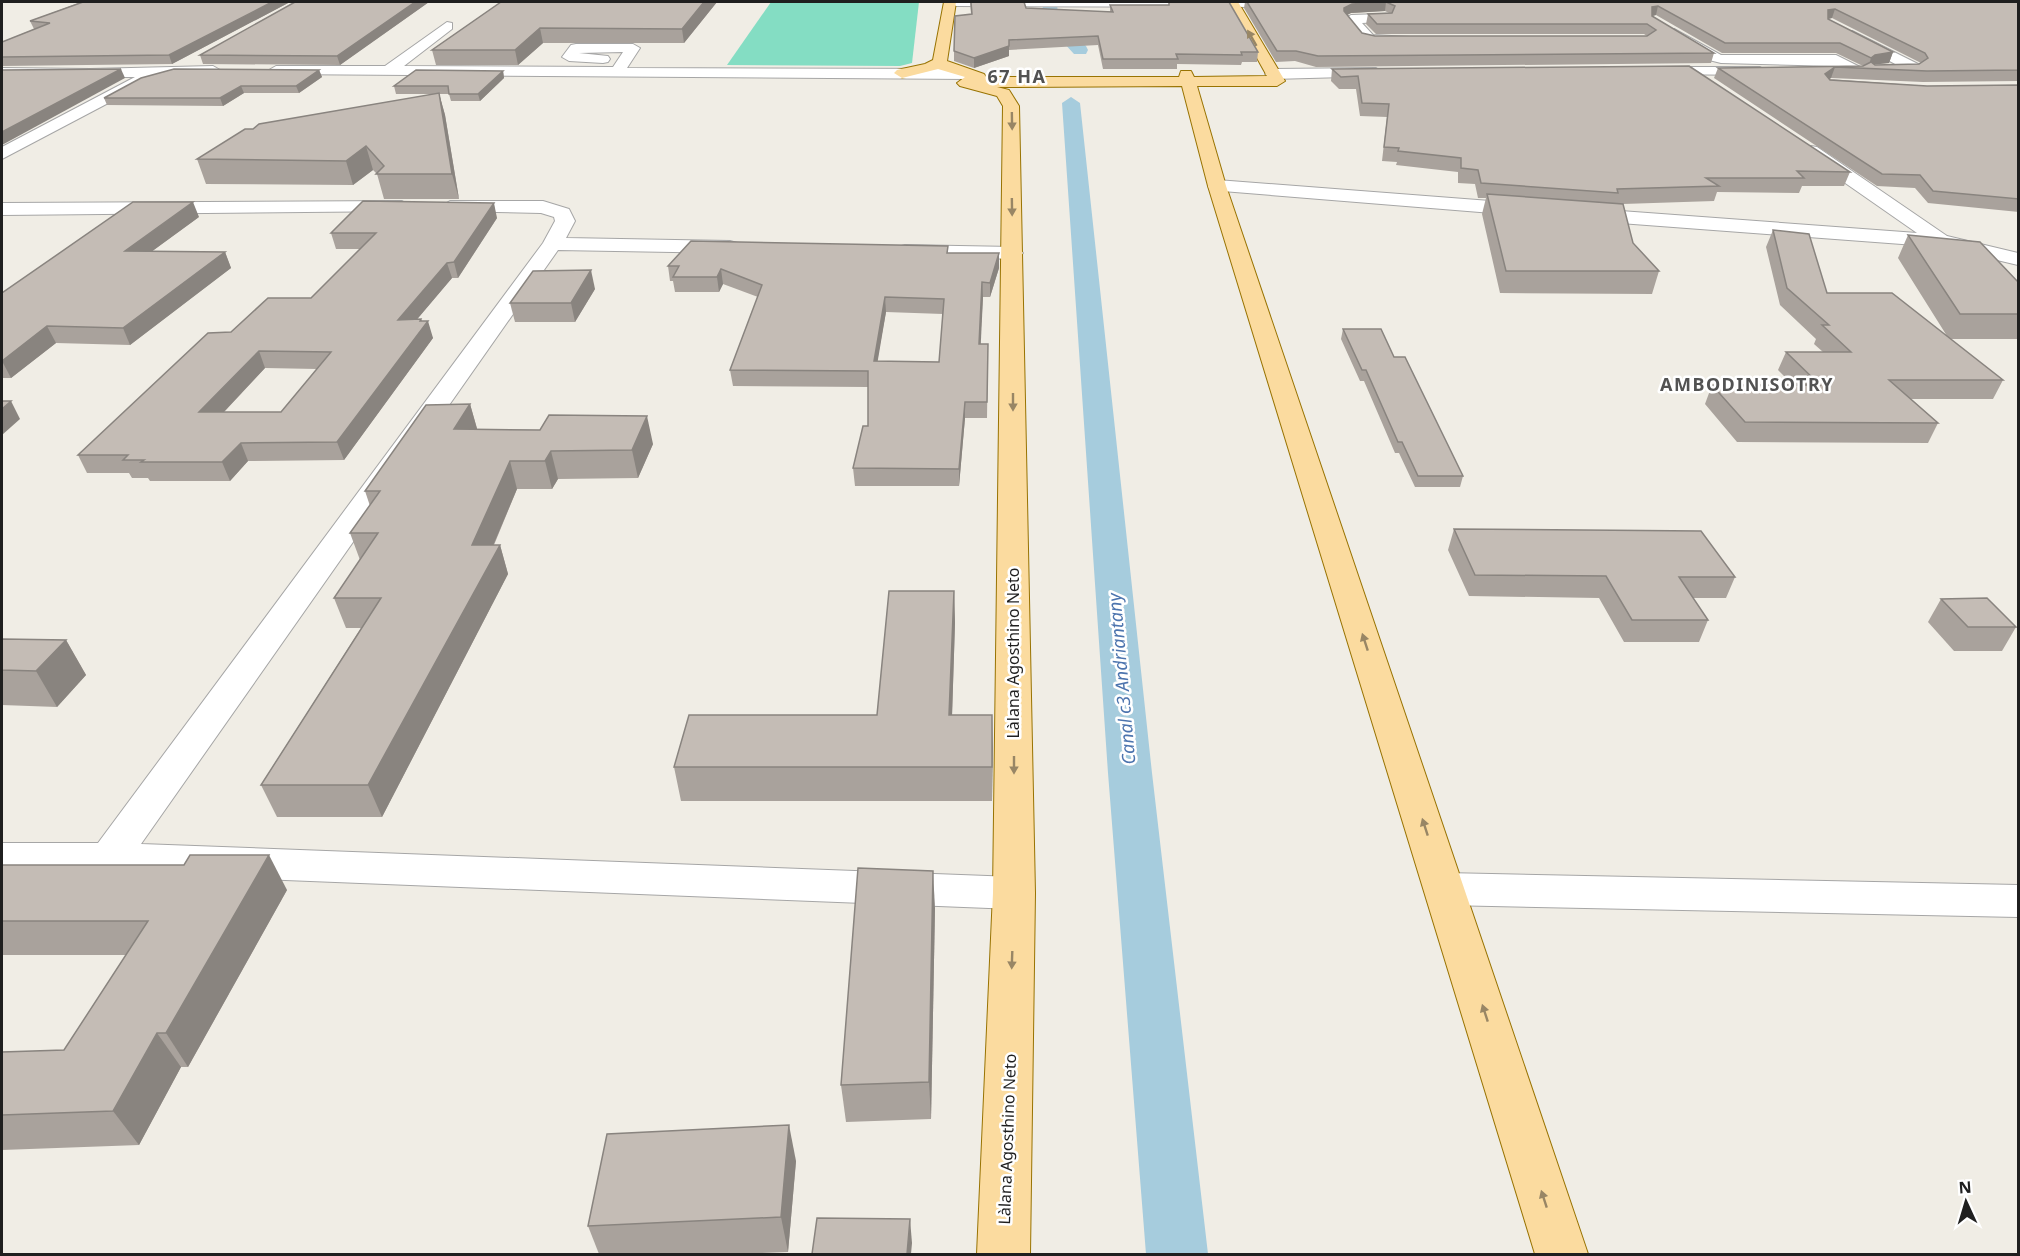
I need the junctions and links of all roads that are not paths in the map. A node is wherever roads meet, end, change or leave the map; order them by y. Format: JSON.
{"nodes":[{"id":1,"x":950,"y":2,"type":"edge"},
{"id":2,"x":957,"y":2,"type":"edge"},
{"id":3,"x":1232,"y":2,"type":"edge"},
{"id":4,"x":1029,"y":3,"type":"edge"},
{"id":5,"x":1071,"y":3,"type":"edge"},
{"id":6,"x":1303,"y":3,"type":"edge"},
{"id":7,"x":1431,"y":17,"type":"edge"},
{"id":8,"x":447,"y":26,"type":"dead end"},
{"id":9,"x":1665,"y":27,"type":"edge"},
{"id":10,"x":1842,"y":30,"type":"edge"},
{"id":11,"x":1420,"y":40,"type":"edge"},
{"id":12,"x":414,"y":51,"type":"junction"},
{"id":13,"x":435,"y":51,"type":"edge"},
{"id":14,"x":203,"y":55,"type":"edge"},
{"id":15,"x":550,"y":55,"type":"dead end"},
{"id":16,"x":456,"y":58,"type":"edge"},
{"id":17,"x":1671,"y":58,"type":"edge"},
{"id":18,"x":626,"y":59,"type":"dead end"},
{"id":19,"x":940,"y":62,"type":"junction"},
{"id":20,"x":176,"y":70,"type":"junction"},
{"id":21,"x":388,"y":71,"type":"junction"},
{"id":22,"x":2,"y":72,"type":"edge"},
{"id":23,"x":617,"y":72,"type":"junction"},
{"id":24,"x":902,"y":73,"type":"junction"},
{"id":25,"x":90,"y":74,"type":"junction"},
{"id":26,"x":1643,"y":76,"type":"edge"},
{"id":27,"x":1187,"y":77,"type":"junction"},
{"id":28,"x":1275,"y":77,"type":"junction"},
{"id":29,"x":1394,"y":77,"type":"edge"},
{"id":30,"x":967,"y":78,"type":"junction"},
{"id":31,"x":1859,"y":78,"type":"junction"},
{"id":32,"x":1702,"y":79,"type":"junction"},
{"id":33,"x":138,"y":80,"type":"junction"},
{"id":34,"x":1772,"y":82,"type":"edge"},
{"id":35,"x":1815,"y":84,"type":"edge"},
{"id":36,"x":1800,"y":144,"type":"edge"},
{"id":37,"x":2,"y":154,"type":"edge"},
{"id":38,"x":1217,"y":186,"type":"junction"},
{"id":39,"x":2,"y":209,"type":"edge"},
{"id":40,"x":1942,"y":241,"type":"junction"},
{"id":41,"x":552,"y":244,"type":"junction"},
{"id":42,"x":753,"y":248,"type":"edge"},
{"id":43,"x":883,"y":250,"type":"edge"},
{"id":44,"x":1013,"y":252,"type":"junction"},
{"id":45,"x":2019,"y":263,"type":"edge"},
{"id":46,"x":2,"y":858,"type":"edge"},
{"id":47,"x":110,"y":858,"type":"junction"},
{"id":48,"x":1445,"y":889,"type":"junction"},
{"id":49,"x":1014,"y":893,"type":"junction"},
{"id":50,"x":2019,"y":901,"type":"edge"},
{"id":51,"x":1004,"y":1254,"type":"edge"},
{"id":52,"x":1562,"y":1254,"type":"edge"}],
"edges":[{"from":1,"to":19,"type":"main road"},
{"from":2,"to":4,"type":"street"},
{"from":3,"to":5,"type":"street"},
{"from":3,"to":6,"type":"street"},
{"from":28,"to":3,"type":"main road","one_way":true},
{"from":4,"to":5,"type":"street"},
{"from":7,"to":11,"type":"street"},
{"from":8,"to":12,"type":"street"},
{"from":9,"to":31,"type":"street"},
{"from":10,"to":31,"type":"street"},
{"from":12,"to":13,"type":"street"},
{"from":12,"to":21,"type":"street"},
{"from":14,"to":20,"type":"street"},
{"from":15,"to":16,"type":"street"},
{"from":17,"to":32,"type":"street"},
{"from":18,"to":23,"type":"street"},
{"from":19,"to":24,"type":"main road"},
{"from":19,"to":30,"type":"main road","name":"Làlana Agosthino Neto"},
{"from":20,"to":25,"type":"street"},
{"from":20,"to":33,"type":"street"},
{"from":20,"to":33,"type":"street"},
{"from":21,"to":23,"type":"street"},
{"from":21,"to":30,"type":"street"},
{"from":22,"to":25,"type":"street"},
{"from":23,"to":24,"type":"street"},
{"from":24,"to":30,"type":"street"},
{"from":25,"to":33,"type":"street"},
{"from":26,"to":32,"type":"street"},
{"from":27,"to":28,"type":"main road"},
{"from":27,"to":30,"type":"main road"},
{"from":27,"to":38,"type":"main road"},
{"from":28,"to":29,"type":"street"},
{"from":30,"to":44,"type":"main road","name":"Làlana Agosthino Neto","one_way":true},
{"from":31,"to":32,"type":"street"},
{"from":31,"to":35,"type":"street"},
{"from":32,"to":34,"type":"street"},
{"from":33,"to":37,"type":"street"},
{"from":36,"to":40,"type":"street"},
{"from":38,"to":40,"type":"street"},
{"from":48,"to":38,"type":"main road","one_way":true},
{"from":39,"to":41,"type":"street"},
{"from":40,"to":45,"type":"street"},
{"from":41,"to":42,"type":"street"},
{"from":41,"to":47,"type":"street"},
{"from":43,"to":44,"type":"street"},
{"from":44,"to":49,"type":"main road","name":"Làlana Agosthino Neto","one_way":true},
{"from":46,"to":47,"type":"street"},
{"from":47,"to":49,"type":"street"},
{"from":48,"to":50,"type":"street"},
{"from":52,"to":48,"type":"main road","one_way":true},
{"from":49,"to":51,"type":"main road","name":"Làlana Agosthino Neto","one_way":true}]}
